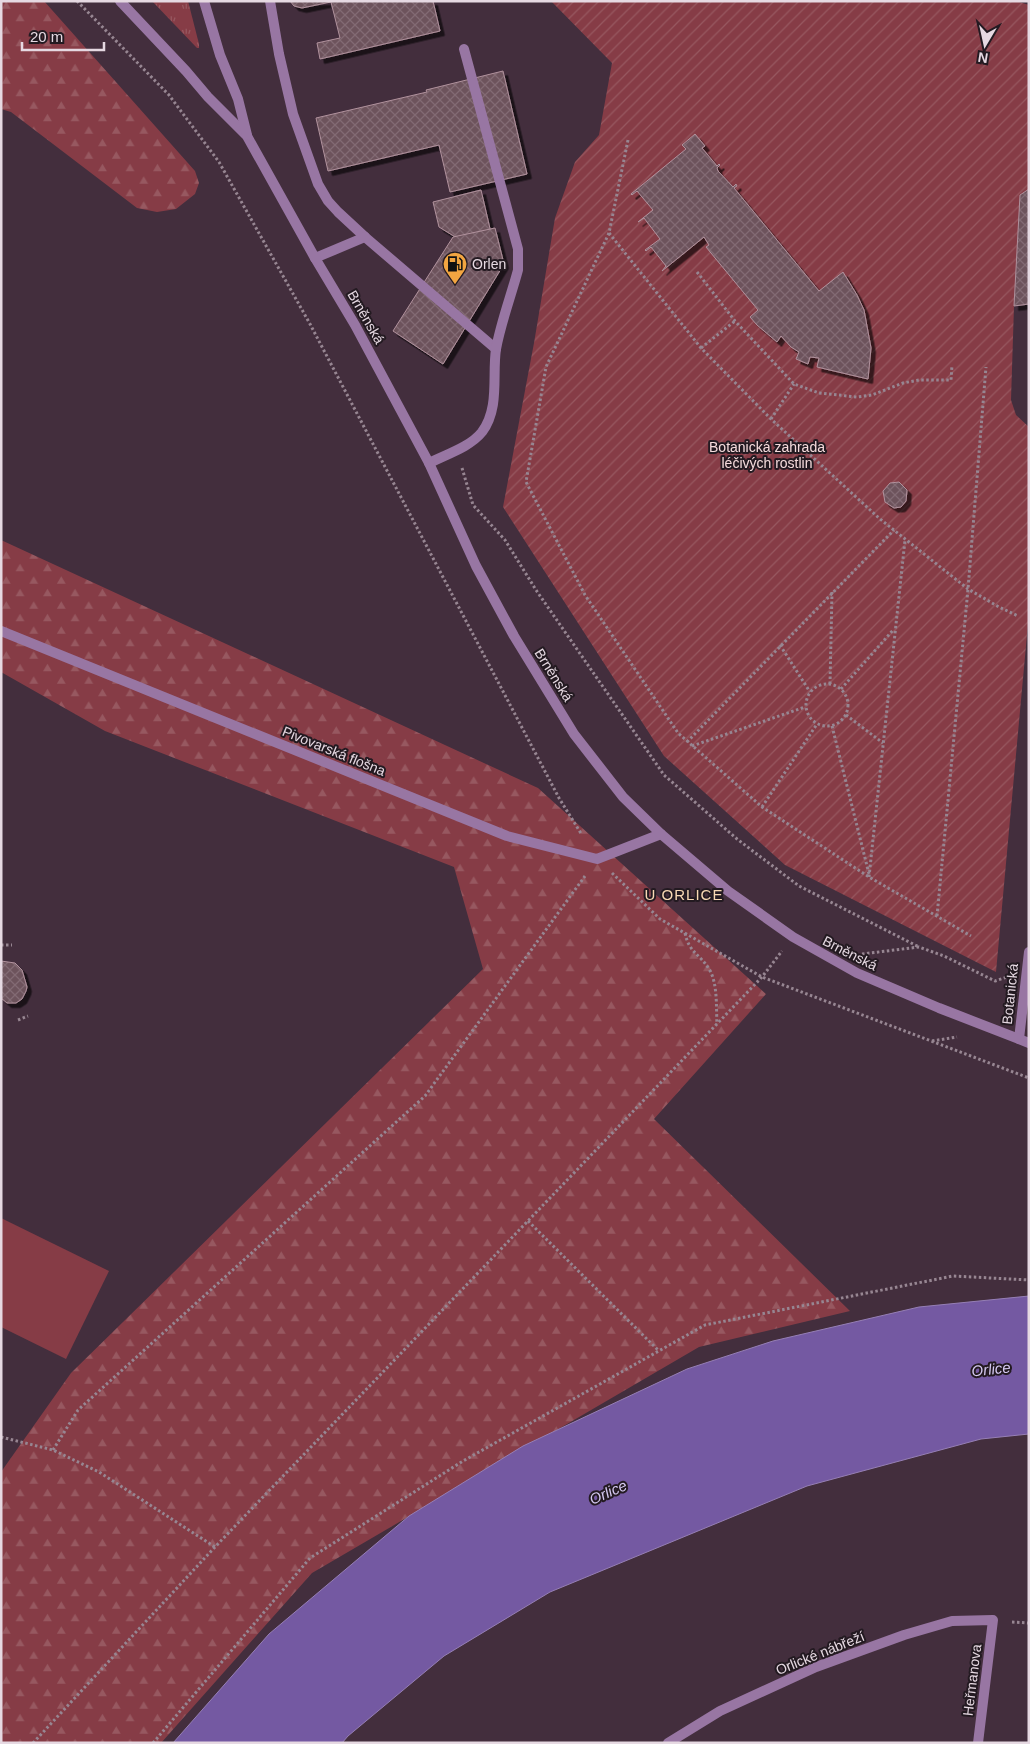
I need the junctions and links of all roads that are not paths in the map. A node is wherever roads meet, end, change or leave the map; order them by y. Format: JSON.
{"nodes":[{"id":1,"x":120,"y":1,"type":"edge"},
{"id":2,"x":204,"y":1,"type":"edge"},
{"id":3,"x":270,"y":1,"type":"edge"},
{"id":4,"x":464,"y":49,"type":"dead end"},
{"id":5,"x":247,"y":136,"type":"junction"},
{"id":6,"x":365,"y":237,"type":"junction"},
{"id":7,"x":315,"y":258,"type":"junction"},
{"id":8,"x":496,"y":349,"type":"junction"},
{"id":9,"x":429,"y":463,"type":"junction"},
{"id":10,"x":1,"y":631,"type":"edge"},
{"id":11,"x":661,"y":834,"type":"junction"},
{"id":12,"x":1029,"y":952,"type":"edge"},
{"id":13,"x":1024,"y":1041,"type":"edge"},
{"id":14,"x":993,"y":1620,"type":"joint"},
{"id":15,"x":668,"y":1743,"type":"edge"},
{"id":16,"x":978,"y":1743,"type":"edge"}],
"edges":[{"from":1,"to":5,"type":"street","name":"Brněnská"},
{"from":2,"to":5,"type":"street","name":"Brněnská"},
{"from":3,"to":6,"type":"street"},
{"from":4,"to":8,"type":"street"},
{"from":5,"to":7,"type":"street","name":"Brněnská"},
{"from":6,"to":7,"type":"street"},
{"from":6,"to":8,"type":"street"},
{"from":7,"to":9,"type":"street","name":"Brněnská"},
{"from":8,"to":9,"type":"street"},
{"from":9,"to":11,"type":"street","name":"Brněnská"},
{"from":10,"to":11,"type":"street","name":"Pivovarská flošna"},
{"from":11,"to":13,"type":"street","name":"Brněnská"},
{"from":12,"to":13,"type":"street","name":"Botanická"},
{"from":14,"to":15,"type":"street","name":"Orlické nábřeží"},
{"from":14,"to":16,"type":"street","name":"Heřmanova"}]}
